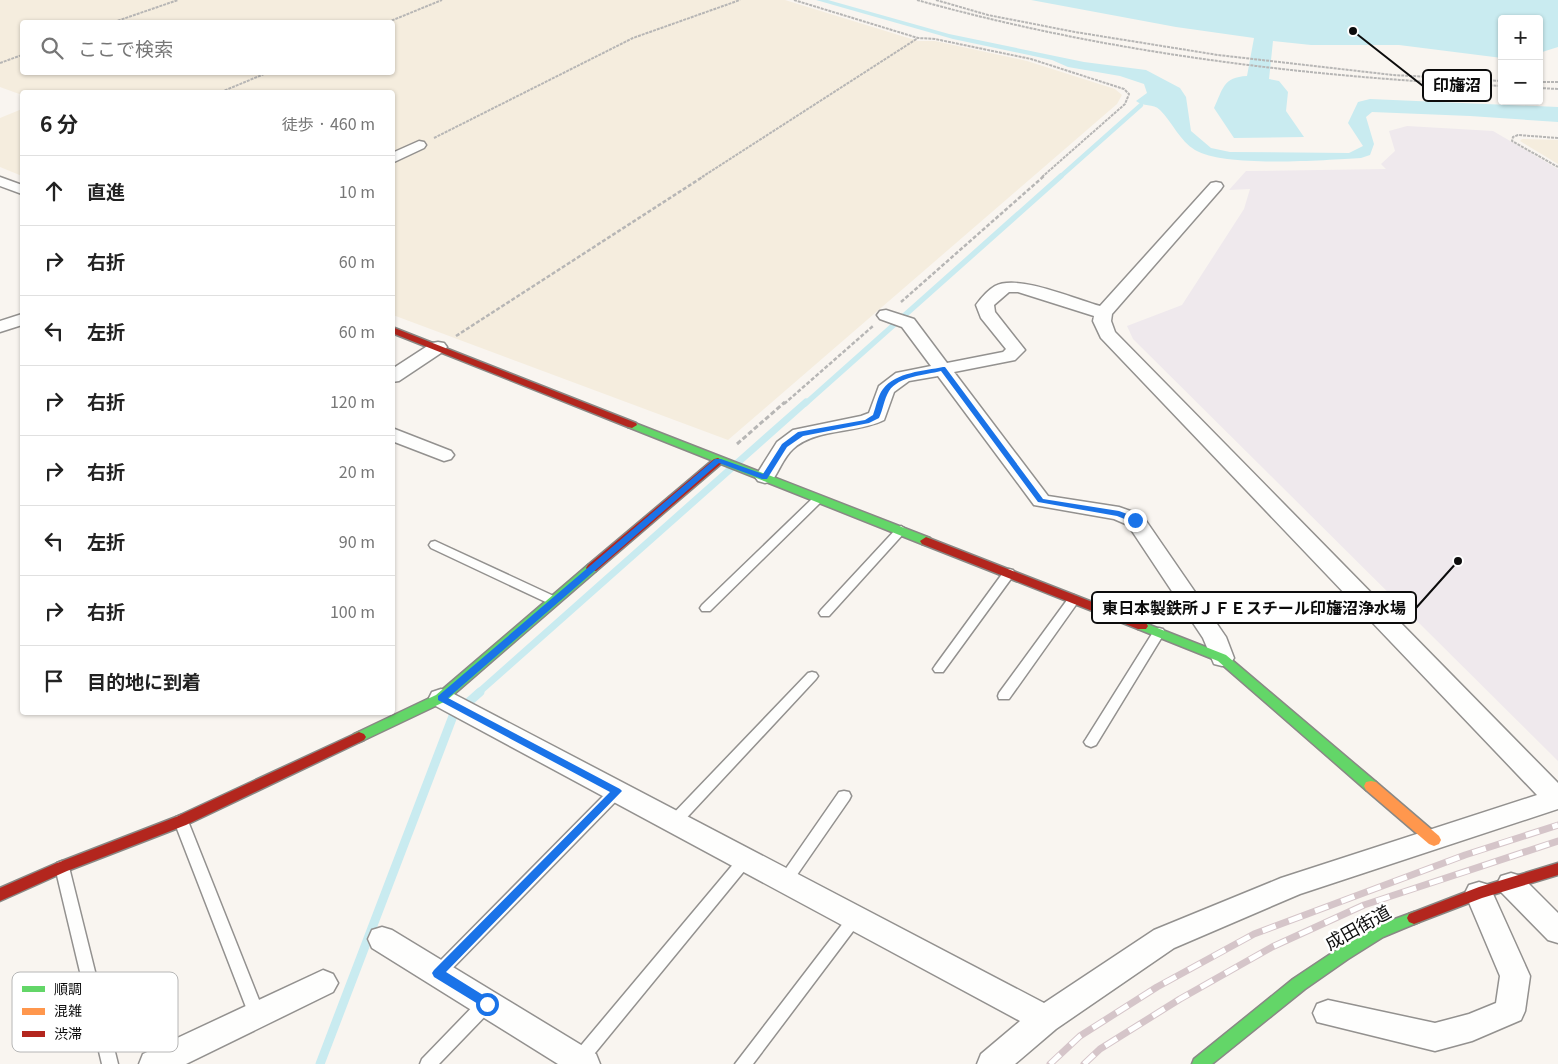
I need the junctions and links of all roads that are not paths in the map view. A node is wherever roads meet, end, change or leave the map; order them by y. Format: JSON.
{"nodes":[{"id":1,"x":419,"y":145,"type":"road end"},
{"id":2,"x":395,"y":157,"type":"edge"},
{"id":3,"x":0,"y":181,"type":"edge"},
{"id":4,"x":1216,"y":186,"type":"dead end"},
{"id":5,"x":20,"y":189,"type":"edge"},
{"id":6,"x":1103,"y":313,"type":"junction"},
{"id":7,"x":895,"y":318,"type":"road end"},
{"id":8,"x":20,"y":320,"type":"edge"},
{"id":9,"x":0,"y":327,"type":"edge"},
{"id":10,"x":395,"y":331,"type":"edge"},
{"id":11,"x":438,"y":348,"type":"junction"},
{"id":12,"x":943,"y":369,"type":"junction"},
{"id":13,"x":395,"y":375,"type":"edge"},
{"id":14,"x":395,"y":435,"type":"edge"},
{"id":15,"x":444,"y":454,"type":"dead end"},
{"id":16,"x":722,"y":462,"type":"junction"},
{"id":17,"x":765,"y":477,"type":"junction"},
{"id":18,"x":818,"y":499,"type":"junction"},
{"id":19,"x":901,"y":530,"type":"junction"},
{"id":20,"x":434,"y":544,"type":"dead end"},
{"id":21,"x":1009,"y":573,"type":"junction"},
{"id":22,"x":1074,"y":599,"type":"junction"},
{"id":23,"x":554,"y":601,"type":"junction"},
{"id":24,"x":706,"y":608,"type":"dead end"},
{"id":25,"x":825,"y":613,"type":"dead end"},
{"id":26,"x":1158,"y":632,"type":"junction"},
{"id":27,"x":1222,"y":658,"type":"junction"},
{"id":28,"x":939,"y":669,"type":"dead end"},
{"id":29,"x":812,"y":676,"type":"dead end"},
{"id":30,"x":1004,"y":696,"type":"dead end"},
{"id":31,"x":454,"y":705,"type":"junction"},
{"id":32,"x":1091,"y":742,"type":"dead end"},
{"id":33,"x":617,"y":791,"type":"junction"},
{"id":34,"x":844,"y":796,"type":"dead end"},
{"id":35,"x":1558,"y":798,"type":"edge"},
{"id":36,"x":181,"y":821,"type":"junction"},
{"id":37,"x":674,"y":822,"type":"junction"},
{"id":38,"x":1434,"y":840,"type":"junction"},
{"id":39,"x":745,"y":860,"type":"junction"},
{"id":40,"x":62,"y":867,"type":"junction"},
{"id":41,"x":1558,"y":869,"type":"edge"},
{"id":42,"x":785,"y":881,"type":"junction"},
{"id":43,"x":1511,"y":884,"type":"junction"},
{"id":44,"x":1479,"y":893,"type":"junction"},
{"id":45,"x":0,"y":895,"type":"edge"},
{"id":46,"x":855,"y":918,"type":"junction"},
{"id":47,"x":1558,"y":931,"type":"edge"},
{"id":48,"x":382,"y":939,"type":"dead end"},
{"id":49,"x":88,"y":972,"type":"edge"},
{"id":50,"x":438,"y":973,"type":"junction"},
{"id":51,"x":323,"y":983,"type":"dead end"},
{"id":52,"x":487,"y":1004,"type":"junction"},
{"id":53,"x":1328,"y":1013,"type":"dead end"},
{"id":54,"x":257,"y":1015,"type":"junction"},
{"id":55,"x":1045,"y":1019,"type":"junction"},
{"id":56,"x":162,"y":1062,"type":"edge"},
{"id":57,"x":582,"y":1062,"type":"edge"},
{"id":58,"x":428,"y":1064,"type":"edge"},
{"id":59,"x":743,"y":1064,"type":"edge"},
{"id":60,"x":992,"y":1064,"type":"edge"},
{"id":61,"x":1200,"y":1064,"type":"edge"}],
"edges":[{"from":1,"to":2,"type":"street"},
{"from":3,"to":5,"type":"street"},
{"from":4,"to":6,"type":"street"},
{"from":6,"to":12,"type":"street"},
{"from":6,"to":35,"type":"street"},
{"from":7,"to":12,"type":"street"},
{"from":8,"to":9,"type":"street"},
{"from":10,"to":11,"type":"main road"},
{"from":11,"to":13,"type":"street"},
{"from":11,"to":16,"type":"main road"},
{"from":12,"to":17,"type":"street"},
{"from":12,"to":27,"type":"street"},
{"from":14,"to":15,"type":"street"},
{"from":16,"to":17,"type":"main road"},
{"from":16,"to":23,"type":"main road"},
{"from":17,"to":18,"type":"main road"},
{"from":18,"to":19,"type":"main road"},
{"from":18,"to":24,"type":"lane"},
{"from":19,"to":21,"type":"main road"},
{"from":19,"to":25,"type":"lane"},
{"from":20,"to":23,"type":"lane"},
{"from":21,"to":22,"type":"main road"},
{"from":21,"to":28,"type":"lane"},
{"from":22,"to":26,"type":"main road"},
{"from":22,"to":30,"type":"lane"},
{"from":23,"to":31,"type":"main road"},
{"from":26,"to":27,"type":"main road"},
{"from":26,"to":32,"type":"lane"},
{"from":27,"to":38,"type":"main road"},
{"from":29,"to":37,"type":"lane"},
{"from":31,"to":33,"type":"street"},
{"from":31,"to":36,"type":"main road"},
{"from":33,"to":37,"type":"street"},
{"from":33,"to":50,"type":"lane"},
{"from":34,"to":42,"type":"lane"},
{"from":35,"to":38,"type":"street"},
{"from":36,"to":40,"type":"main road"},
{"from":36,"to":54,"type":"lane"},
{"from":37,"to":39,"type":"street"},
{"from":38,"to":55,"type":"street"},
{"from":39,"to":42,"type":"street"},
{"from":39,"to":57,"type":"lane"},
{"from":40,"to":45,"type":"main road"},
{"from":40,"to":49,"type":"lane"},
{"from":41,"to":43,"type":"main road","name":"成田街道"},
{"from":42,"to":46,"type":"street"},
{"from":43,"to":44,"type":"main road","name":"成田街道"},
{"from":43,"to":47,"type":"street"},
{"from":44,"to":53,"type":"street"},
{"from":44,"to":61,"type":"main road","name":"成田街道"},
{"from":46,"to":55,"type":"street"},
{"from":46,"to":59,"type":"lane"},
{"from":48,"to":50,"type":"street"},
{"from":50,"to":52,"type":"street"},
{"from":51,"to":54,"type":"street"},
{"from":52,"to":57,"type":"street"},
{"from":52,"to":58,"type":"lane"},
{"from":54,"to":56,"type":"street"},
{"from":55,"to":60,"type":"street"}]}
